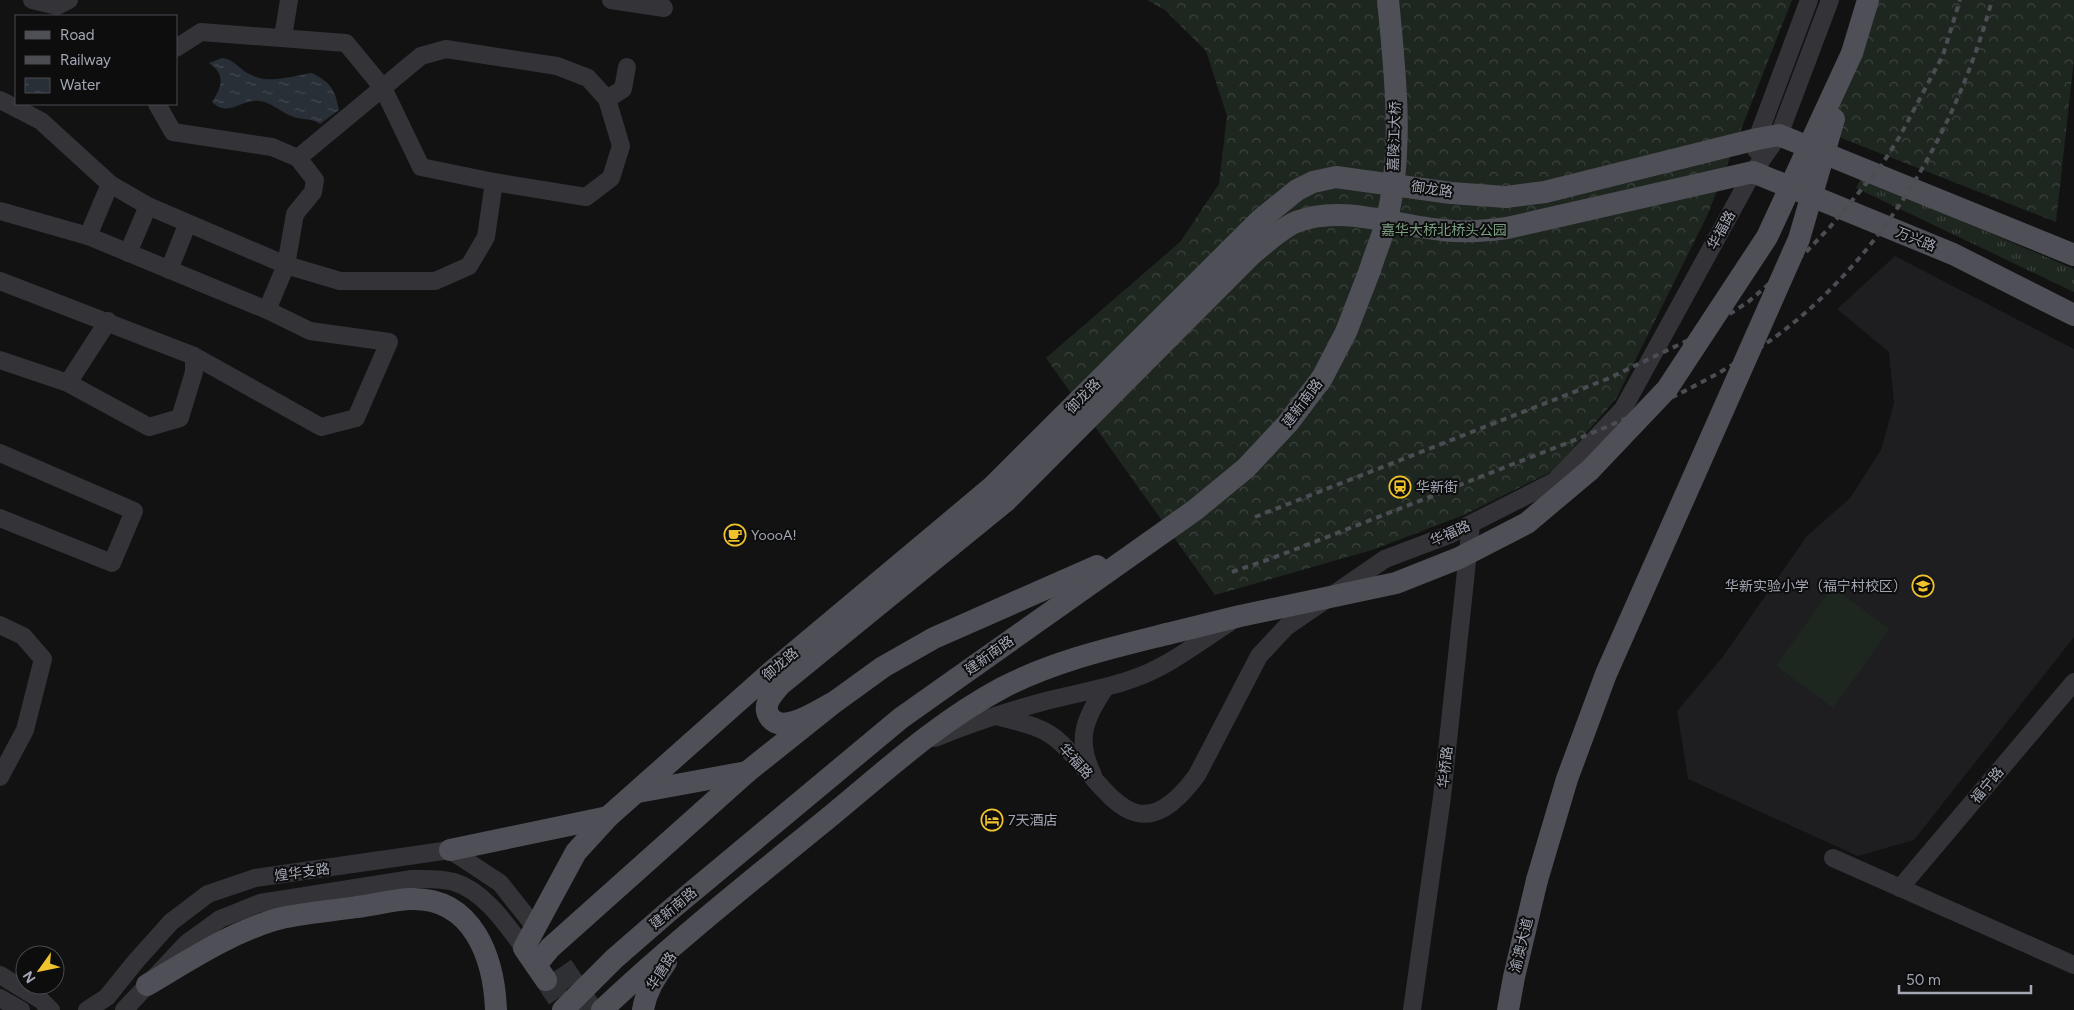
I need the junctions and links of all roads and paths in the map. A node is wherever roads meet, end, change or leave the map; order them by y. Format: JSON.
{"nodes":[{"id":1,"x":32,"y":0,"type":"edge"},
{"id":2,"x":69,"y":0,"type":"edge"},
{"id":3,"x":289,"y":0,"type":"edge"},
{"id":4,"x":612,"y":0,"type":"edge"},
{"id":5,"x":1388,"y":0,"type":"edge"},
{"id":6,"x":1809,"y":0,"type":"edge"},
{"id":7,"x":1830,"y":0,"type":"edge"},
{"id":8,"x":1868,"y":0,"type":"edge"},
{"id":9,"x":664,"y":8,"type":"dead end"},
{"id":10,"x":283,"y":37,"type":"junction"},
{"id":11,"x":178,"y":47,"type":"edge"},
{"id":12,"x":1852,"y":53,"type":"junction"},
{"id":13,"x":627,"y":67,"type":"dead end"},
{"id":14,"x":383,"y":88,"type":"junction"},
{"id":15,"x":608,"y":99,"type":"junction"},
{"id":16,"x":0,"y":100,"type":"edge"},
{"id":17,"x":158,"y":105,"type":"edge"},
{"id":18,"x":1768,"y":137,"type":"junction"},
{"id":19,"x":298,"y":158,"type":"junction"},
{"id":20,"x":1753,"y":172,"type":"junction"},
{"id":21,"x":494,"y":182,"type":"junction"},
{"id":22,"x":110,"y":184,"type":"junction"},
{"id":23,"x":148,"y":206,"type":"junction"},
{"id":24,"x":0,"y":212,"type":"edge"},
{"id":25,"x":187,"y":225,"type":"junction"},
{"id":26,"x":88,"y":236,"type":"junction"},
{"id":27,"x":128,"y":253,"type":"junction"},
{"id":28,"x":2074,"y":255,"type":"edge"},
{"id":29,"x":286,"y":265,"type":"junction"},
{"id":30,"x":169,"y":270,"type":"junction"},
{"id":31,"x":1370,"y":270,"type":"joint"},
{"id":32,"x":0,"y":281,"type":"edge"},
{"id":33,"x":267,"y":310,"type":"junction"},
{"id":34,"x":2074,"y":315,"type":"edge"},
{"id":35,"x":108,"y":321,"type":"junction"},
{"id":36,"x":194,"y":356,"type":"junction"},
{"id":37,"x":0,"y":360,"type":"edge"},
{"id":38,"x":68,"y":383,"type":"junction"},
{"id":39,"x":0,"y":454,"type":"edge"},
{"id":40,"x":0,"y":518,"type":"edge"},
{"id":41,"x":1471,"y":524,"type":"junction"},
{"id":42,"x":1142,"y":546,"type":"junction"},
{"id":43,"x":1240,"y":616,"type":"junction"},
{"id":44,"x":0,"y":624,"type":"edge"},
{"id":45,"x":2074,"y":682,"type":"edge"},
{"id":46,"x":1105,"y":688,"type":"junction"},
{"id":47,"x":836,"y":701,"type":"junction"},
{"id":48,"x":996,"y":716,"type":"junction"},
{"id":49,"x":917,"y":745,"type":"junction"},
{"id":50,"x":3,"y":766,"type":"edge"},
{"id":51,"x":746,"y":772,"type":"junction"},
{"id":52,"x":1098,"y":786,"type":"junction"},
{"id":53,"x":638,"y":792,"type":"junction"},
{"id":54,"x":608,"y":817,"type":"junction"},
{"id":55,"x":450,"y":850,"type":"junction"},
{"id":56,"x":1834,"y":858,"type":"dead end"},
{"id":57,"x":1900,"y":888,"type":"junction"},
{"id":58,"x":535,"y":927,"type":"junction"},
{"id":59,"x":686,"y":935,"type":"junction"},
{"id":60,"x":544,"y":962,"type":"junction"},
{"id":61,"x":2074,"y":965,"type":"edge"},
{"id":62,"x":0,"y":975,"type":"edge"},
{"id":63,"x":147,"y":985,"type":"junction"},
{"id":64,"x":0,"y":998,"type":"edge"},
{"id":65,"x":21,"y":1010,"type":"edge"},
{"id":66,"x":51,"y":1010,"type":"edge"},
{"id":67,"x":87,"y":1010,"type":"edge"},
{"id":68,"x":124,"y":1010,"type":"edge"},
{"id":69,"x":496,"y":1010,"type":"edge"},
{"id":70,"x":563,"y":1010,"type":"edge"},
{"id":71,"x":602,"y":1010,"type":"edge"},
{"id":72,"x":643,"y":1010,"type":"edge"},
{"id":73,"x":1412,"y":1010,"type":"edge"},
{"id":74,"x":1508,"y":1010,"type":"edge"}],
"edges":[{"from":1,"to":2,"type":"street"},
{"from":3,"to":10,"type":"street"},
{"from":4,"to":9,"type":"street"},
{"from":5,"to":31,"type":"main road","name":"嘉陵江大桥","bridge":true},
{"from":6,"to":18,"type":"street","name":"华福路"},
{"from":7,"to":18,"type":"street","name":"华福路"},
{"from":8,"to":12,"type":"main road"},
{"from":10,"to":11,"type":"street"},
{"from":10,"to":14,"type":"street"},
{"from":12,"to":43,"type":"main road","name":"建新南路","bridge":true},
{"from":12,"to":74,"type":"main road","name":"渝澳大道","bridge":true},
{"from":13,"to":15,"type":"street"},
{"from":14,"to":15,"type":"street"},
{"from":14,"to":19,"type":"street"},
{"from":14,"to":21,"type":"street"},
{"from":15,"to":21,"type":"street"},
{"from":16,"to":22,"type":"street"},
{"from":17,"to":19,"type":"street"},
{"from":18,"to":20,"type":"street","name":"华福路"},
{"from":18,"to":28,"type":"main road"},
{"from":18,"to":53,"type":"main road","name":"御龙路"},
{"from":19,"to":29,"type":"street"},
{"from":20,"to":34,"type":"main road","name":"万兴路"},
{"from":20,"to":41,"type":"street","name":"华福路"},
{"from":20,"to":47,"type":"main road","name":"御龙路"},
{"from":21,"to":29,"type":"street"},
{"from":22,"to":23,"type":"street"},
{"from":22,"to":26,"type":"street"},
{"from":23,"to":25,"type":"street"},
{"from":23,"to":27,"type":"street"},
{"from":24,"to":26,"type":"street"},
{"from":25,"to":29,"type":"street"},
{"from":25,"to":30,"type":"street"},
{"from":26,"to":27,"type":"street"},
{"from":27,"to":30,"type":"street"},
{"from":29,"to":33,"type":"street"},
{"from":30,"to":33,"type":"street"},
{"from":31,"to":42,"type":"main road","name":"建新南路"},
{"from":32,"to":35,"type":"street"},
{"from":33,"to":36,"type":"street"},
{"from":35,"to":36,"type":"street"},
{"from":35,"to":38,"type":"street"},
{"from":36,"to":38,"type":"street"},
{"from":37,"to":38,"type":"street"},
{"from":39,"to":40,"type":"street"},
{"from":41,"to":52,"type":"street","name":"华福路"},
{"from":41,"to":73,"type":"street","name":"华桥路"},
{"from":42,"to":47,"type":"main road"},
{"from":42,"to":70,"type":"main road","name":"建新南路"},
{"from":43,"to":46,"type":"street","name":"建新南路"},
{"from":43,"to":49,"type":"main road","name":"建新南路","bridge":true},
{"from":44,"to":50,"type":"street"},
{"from":45,"to":57,"type":"street","name":"福宁路"},
{"from":46,"to":48,"type":"street","name":"建新南路"},
{"from":46,"to":52,"type":"street","name":"华福路"},
{"from":47,"to":51,"type":"main road"},
{"from":48,"to":49,"type":"street","name":"建新南路"},
{"from":48,"to":52,"type":"street","name":"华福路"},
{"from":49,"to":59,"type":"main road","name":"建新南路"},
{"from":51,"to":53,"type":"main road"},
{"from":51,"to":60,"type":"main road"},
{"from":53,"to":54,"type":"main road","name":"御龙路"},
{"from":54,"to":55,"type":"main road"},
{"from":54,"to":58,"type":"main road","name":"御龙路"},
{"from":55,"to":58,"type":"street"},
{"from":55,"to":67,"type":"street","name":"煌华支路"},
{"from":56,"to":57,"type":"street"},
{"from":57,"to":61,"type":"street"},
{"from":58,"to":60,"type":"main road"},
{"from":59,"to":71,"type":"main road","name":"建新南路"},
{"from":59,"to":72,"type":"main road","name":"华唐路"},
{"from":60,"to":63,"type":"street","name":"煌华支路"},
{"from":62,"to":66,"type":"street"},
{"from":63,"to":68,"type":"street","name":"煌华支路"},
{"from":63,"to":69,"type":"main road"},
{"from":64,"to":65,"type":"street"}]}
